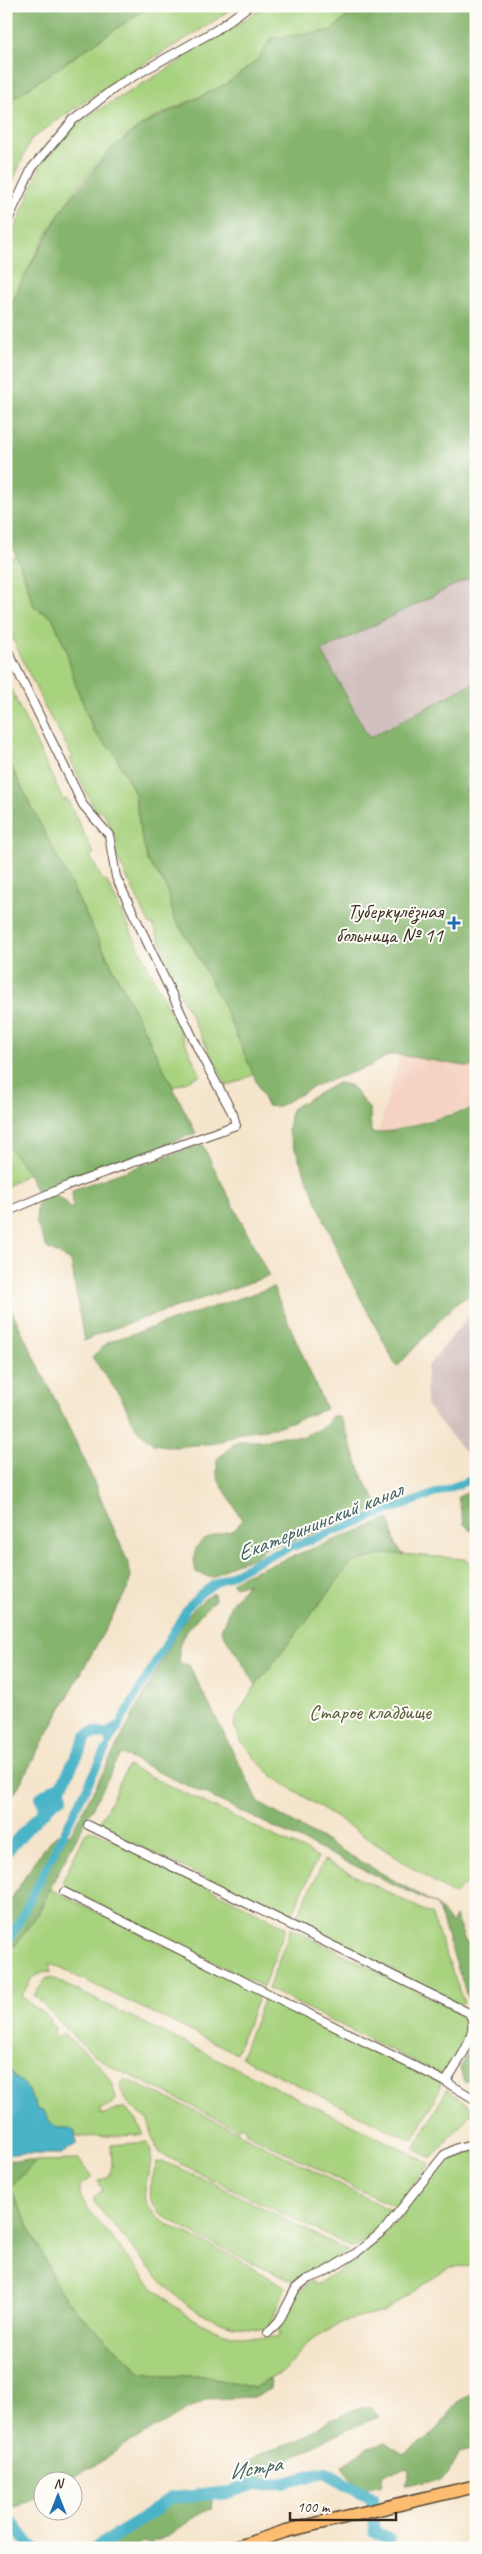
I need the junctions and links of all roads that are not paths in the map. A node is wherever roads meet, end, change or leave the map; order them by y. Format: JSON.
{"nodes":[{"id":1,"x":249,"y":6,"type":"edge"},
{"id":2,"x":6,"y":224,"type":"edge"},
{"id":3,"x":6,"y":647,"type":"edge"},
{"id":4,"x":6,"y":1212,"type":"edge"},
{"id":5,"x":88,"y":1825,"type":"dead end"},
{"id":6,"x":64,"y":1892,"type":"dead end"},
{"id":7,"x":446,"y":2082,"type":"junction"},
{"id":8,"x":476,"y":2100,"type":"edge"},
{"id":9,"x":476,"y":2143,"type":"edge"},
{"id":10,"x":268,"y":2333,"type":"dead end"},
{"id":11,"x":471,"y":2488,"type":"edge"},
{"id":12,"x":235,"y":2548,"type":"edge"}],
"edges":[{"from":1,"to":2,"type":"street"},
{"from":3,"to":4,"type":"street"},
{"from":5,"to":7,"type":"street"},
{"from":6,"to":7,"type":"street"},
{"from":7,"to":8,"type":"street"},
{"from":9,"to":10,"type":"street"},
{"from":11,"to":12,"type":"main road"}]}
